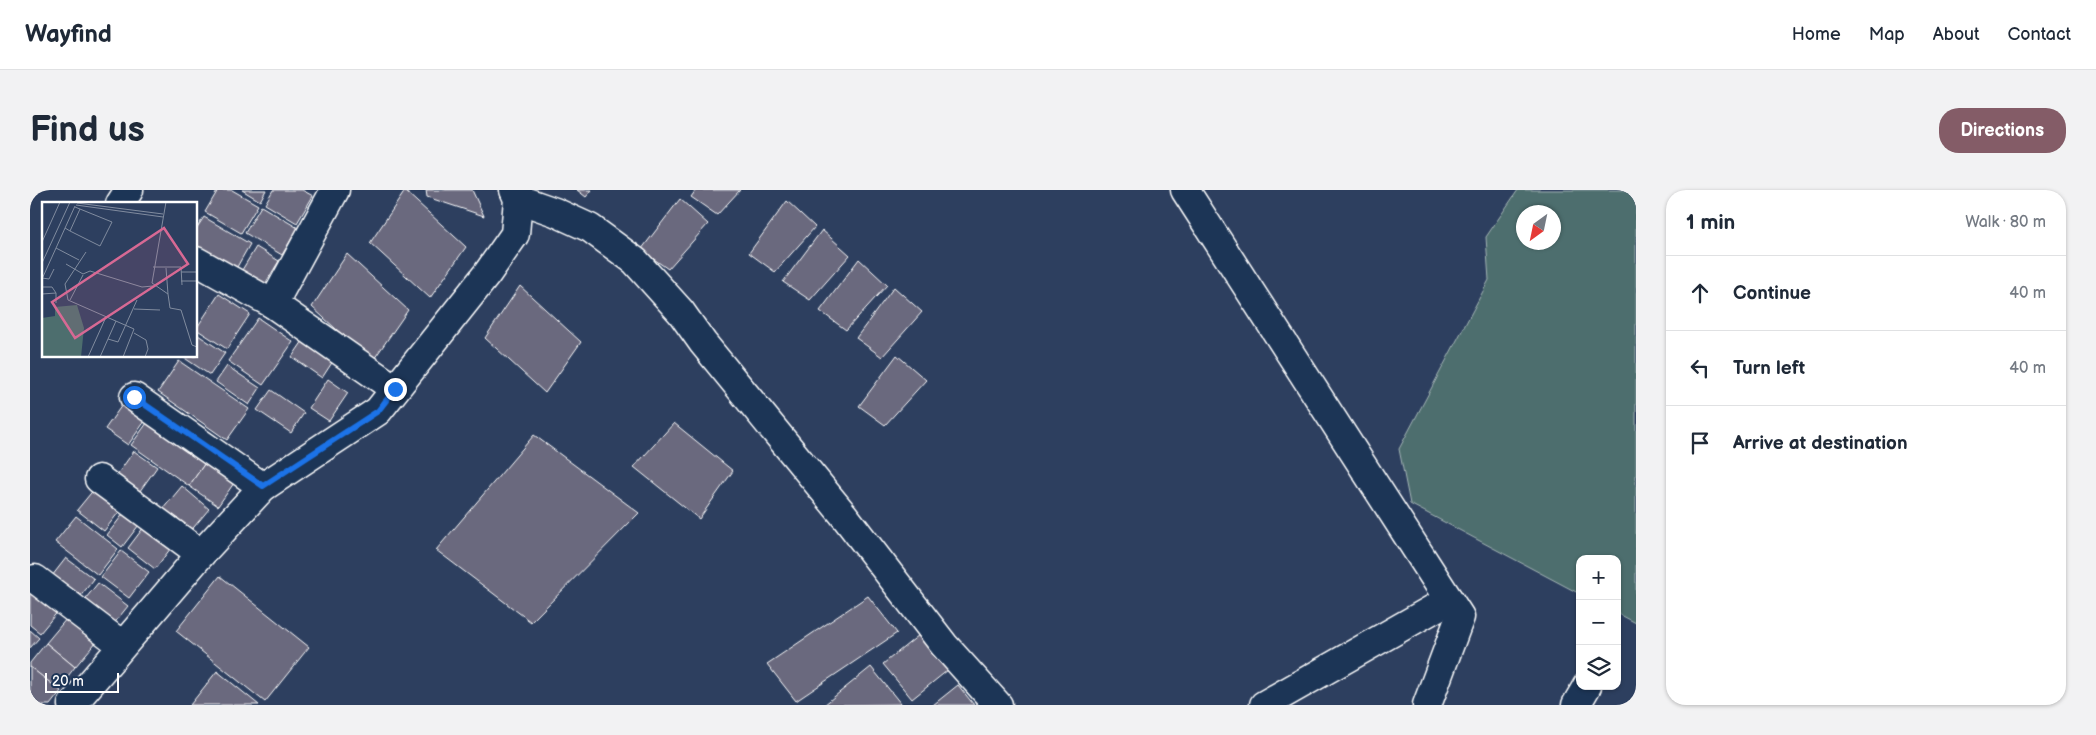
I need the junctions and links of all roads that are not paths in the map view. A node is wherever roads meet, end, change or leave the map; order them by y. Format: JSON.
{"nodes":[{"id":1,"x":128,"y":190,"type":"edge"},
{"id":2,"x":335,"y":190,"type":"edge"},
{"id":3,"x":1189,"y":191,"type":"edge"},
{"id":4,"x":516,"y":194,"type":"edge"},
{"id":5,"x":121,"y":202,"type":"edge"},
{"id":6,"x":198,"y":262,"type":"edge"},
{"id":7,"x":273,"y":304,"type":"junction"},
{"id":8,"x":395,"y":389,"type":"junction"},
{"id":9,"x":134,"y":397,"type":"dead end"},
{"id":10,"x":99,"y":479,"type":"dead end"},
{"id":11,"x":263,"y":486,"type":"junction"},
{"id":12,"x":201,"y":554,"type":"junction"},
{"id":13,"x":35,"y":579,"type":"dead end"},
{"id":14,"x":1449,"y":600,"type":"junction"},
{"id":15,"x":122,"y":645,"type":"junction"},
{"id":16,"x":1584,"y":690,"type":"edge"},
{"id":17,"x":72,"y":705,"type":"edge"},
{"id":18,"x":998,"y":705,"type":"edge"},
{"id":19,"x":1264,"y":705,"type":"edge"},
{"id":20,"x":1427,"y":705,"type":"edge"},
{"id":21,"x":1576,"y":705,"type":"edge"}],
"edges":[{"from":1,"to":5,"type":"street"},
{"from":2,"to":7,"type":"street"},
{"from":3,"to":14,"type":"street"},
{"from":4,"to":8,"type":"street"},
{"from":4,"to":18,"type":"street"},
{"from":6,"to":7,"type":"street"},
{"from":7,"to":8,"type":"street"},
{"from":8,"to":11,"type":"street"},
{"from":9,"to":11,"type":"street"},
{"from":10,"to":12,"type":"street"},
{"from":11,"to":12,"type":"street"},
{"from":12,"to":15,"type":"street"},
{"from":13,"to":15,"type":"street"},
{"from":14,"to":19,"type":"street"},
{"from":14,"to":20,"type":"street"},
{"from":15,"to":17,"type":"street"},
{"from":16,"to":21,"type":"street"}]}
